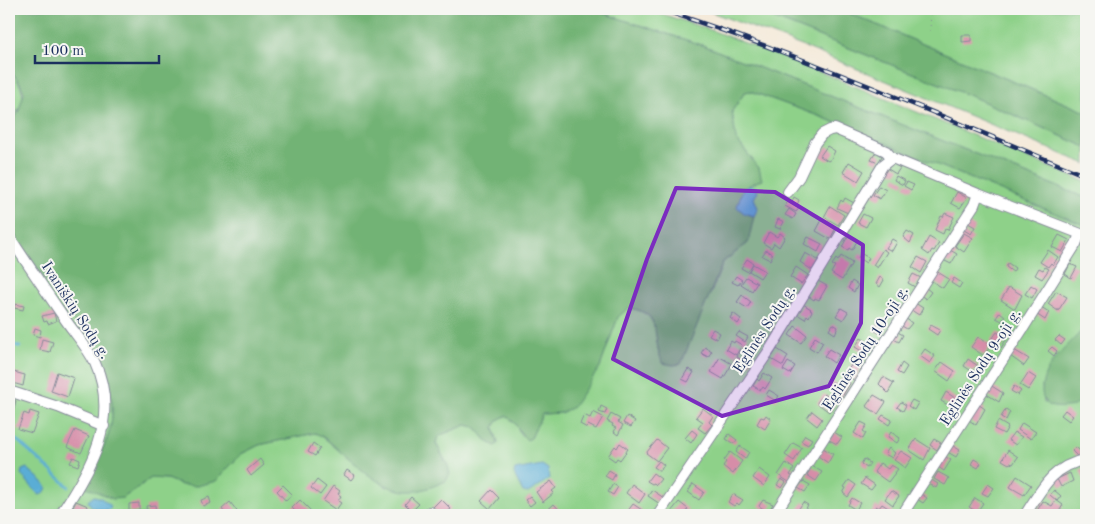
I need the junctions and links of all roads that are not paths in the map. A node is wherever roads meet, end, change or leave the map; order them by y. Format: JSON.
{"nodes":[{"id":1,"x":892,"y":158,"type":"junction"},
{"id":2,"x":788,"y":192,"type":"dead end"},
{"id":3,"x":978,"y":194,"type":"junction"},
{"id":4,"x":1083,"y":235,"type":"edge"},
{"id":5,"x":9,"y":236,"type":"edge"},
{"id":6,"x":9,"y":391,"type":"edge"},
{"id":7,"x":104,"y":426,"type":"junction"},
{"id":8,"x":1086,"y":459,"type":"edge"},
{"id":9,"x":60,"y":515,"type":"edge"},
{"id":10,"x":658,"y":515,"type":"edge"},
{"id":11,"x":774,"y":515,"type":"edge"},
{"id":12,"x":902,"y":515,"type":"edge"},
{"id":13,"x":1026,"y":515,"type":"edge"}],
"edges":[{"from":1,"to":2,"type":"street"},
{"from":1,"to":3,"type":"street"},
{"from":1,"to":10,"type":"street","name":"Eglinės Sodų g."},
{"from":3,"to":4,"type":"street"},
{"from":3,"to":11,"type":"street","name":"Eglinės Sodų 10-oji g."},
{"from":4,"to":12,"type":"street","name":"Eglinės Sodų 9-oji g."},
{"from":5,"to":7,"type":"street","name":"Ivaniškių Sodų g."},
{"from":6,"to":7,"type":"street"},
{"from":7,"to":9,"type":"street","name":"Ivaniškių Sodų g."},
{"from":8,"to":13,"type":"street"}]}
